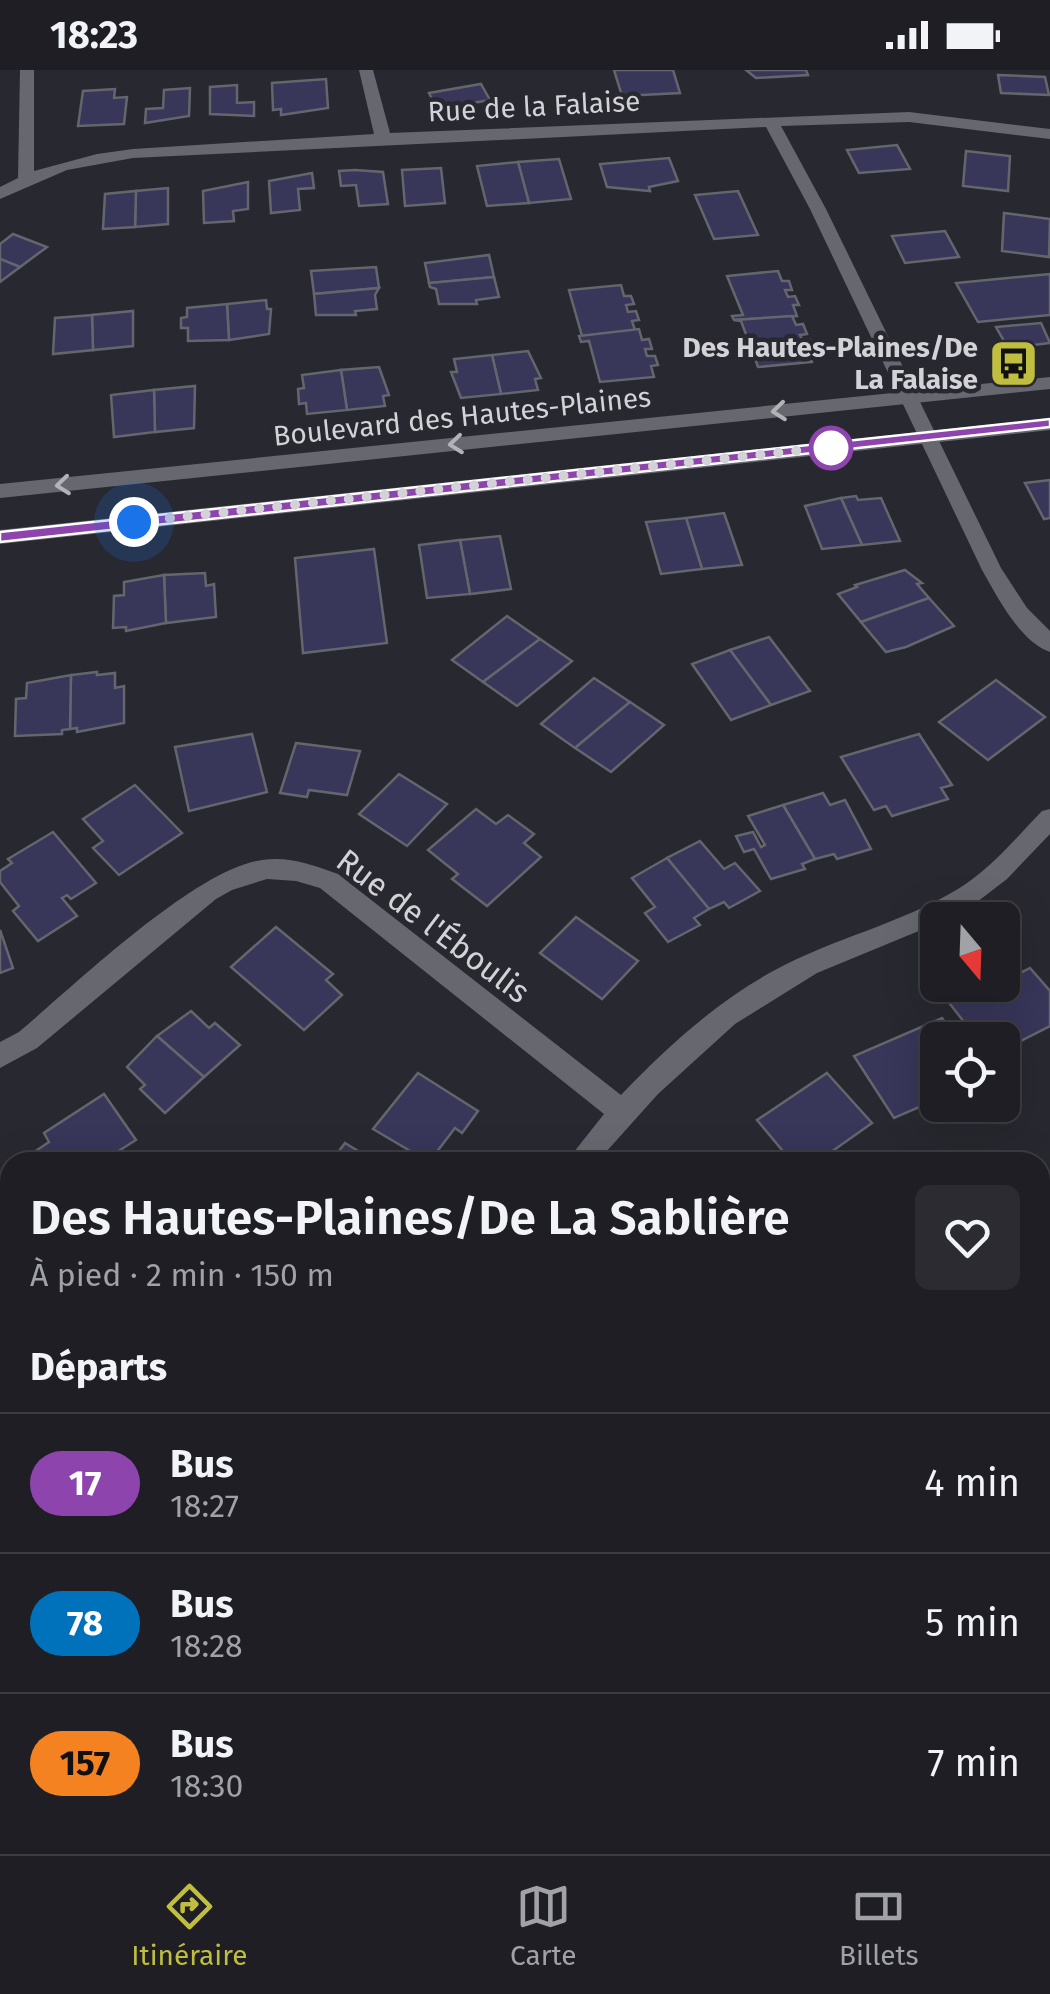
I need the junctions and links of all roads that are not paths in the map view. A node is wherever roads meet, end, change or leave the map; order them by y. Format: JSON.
{"nodes":[{"id":1,"x":28,"y":70,"type":"edge"},
{"id":2,"x":366,"y":70,"type":"edge"},
{"id":3,"x":771,"y":122,"type":"junction"},
{"id":4,"x":1050,"y":134,"type":"edge"},
{"id":5,"x":382,"y":138,"type":"junction"},
{"id":6,"x":26,"y":177,"type":"junction"},
{"id":7,"x":0,"y":194,"type":"edge"},
{"id":8,"x":1050,"y":384,"type":"edge"},
{"id":9,"x":906,"y":397,"type":"junction"},
{"id":10,"x":1050,"y":424,"type":"edge"},
{"id":11,"x":927,"y":436,"type":"junction"},
{"id":12,"x":0,"y":492,"type":"edge"},
{"id":13,"x":0,"y":537,"type":"edge"},
{"id":14,"x":1050,"y":644,"type":"edge"},
{"id":15,"x":1050,"y":818,"type":"edge"},
{"id":16,"x":0,"y":1056,"type":"edge"},
{"id":17,"x":622,"y":1112,"type":"junction"},
{"id":18,"x":588,"y":1152,"type":"edge"}],
"edges":[{"from":1,"to":6,"type":"street"},
{"from":2,"to":5,"type":"street"},
{"from":3,"to":4,"type":"street","name":"Rue de la Falaise"},
{"from":3,"to":5,"type":"street","name":"Rue de la Falaise"},
{"from":3,"to":9,"type":"street"},
{"from":5,"to":6,"type":"street","name":"Rue de la Falaise"},
{"from":6,"to":7,"type":"street","name":"Rue de la Falaise"},
{"from":8,"to":9,"type":"street","name":"Boulevard des Hautes-Plaines"},
{"from":9,"to":11,"type":"street"},
{"from":9,"to":12,"type":"street","name":"Boulevard des Hautes-Plaines","one_way":true},
{"from":10,"to":11,"type":"street"},
{"from":11,"to":13,"type":"street"},
{"from":11,"to":14,"type":"street"},
{"from":15,"to":17,"type":"street"},
{"from":16,"to":17,"type":"street","name":"Rue de l'Éboulis"},
{"from":17,"to":18,"type":"street"}]}
